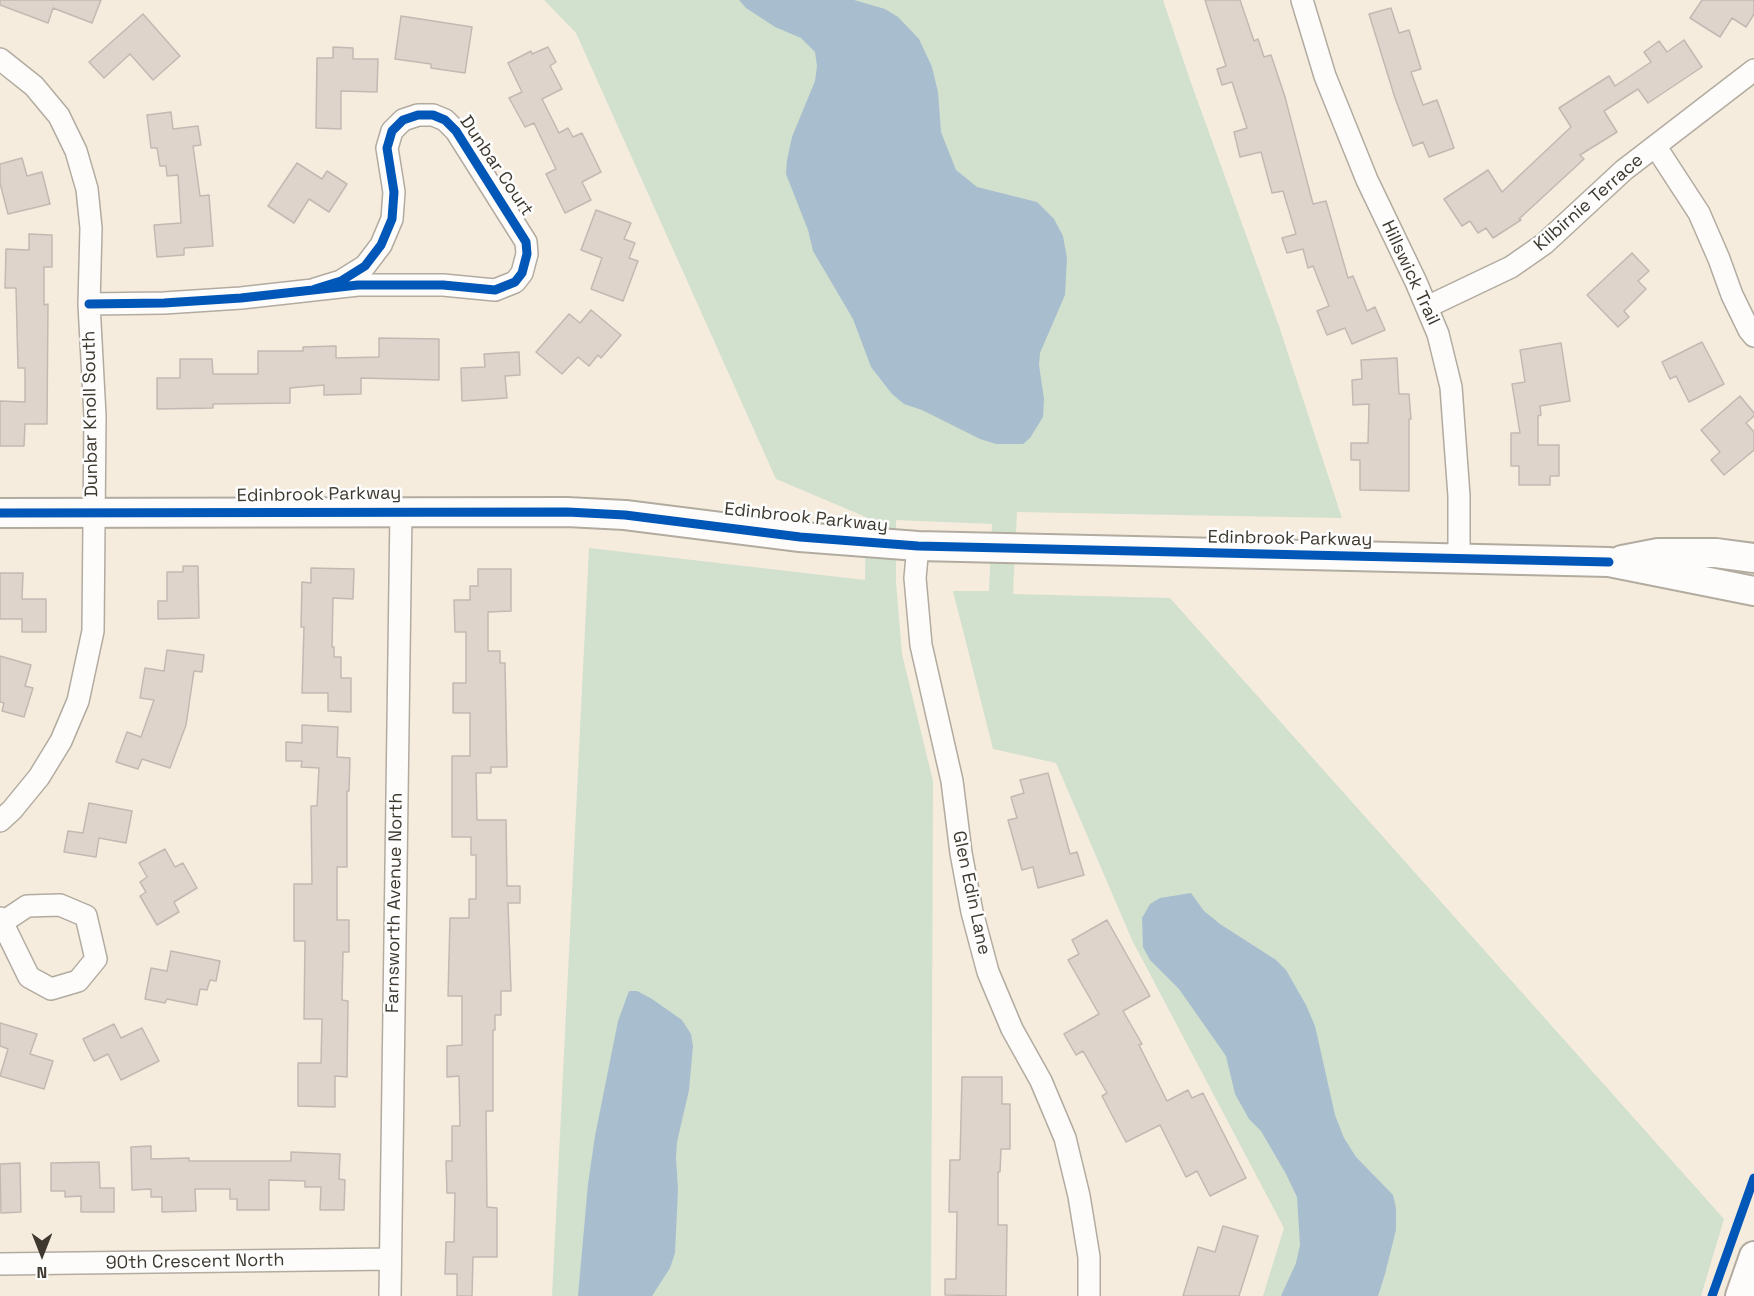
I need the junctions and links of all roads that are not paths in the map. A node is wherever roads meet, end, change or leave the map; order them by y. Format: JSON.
{"nodes":[{"id":1,"x":1302,"y":0,"type":"edge"},
{"id":2,"x":0,"y":59,"type":"edge"},
{"id":3,"x":1754,"y":70,"type":"edge"},
{"id":4,"x":1656,"y":147,"type":"junction"},
{"id":5,"x":315,"y":289,"type":"junction"},
{"id":6,"x":89,"y":304,"type":"junction"},
{"id":7,"x":1427,"y":307,"type":"junction"},
{"id":8,"x":1754,"y":336,"type":"edge"},
{"id":9,"x":401,"y":511,"type":"junction"},
{"id":10,"x":93,"y":512,"type":"junction"},
{"id":11,"x":0,"y":513,"type":"edge"},
{"id":12,"x":918,"y":546,"type":"junction"},
{"id":13,"x":1754,"y":558,"type":"edge"},
{"id":14,"x":1459,"y":559,"type":"junction"},
{"id":15,"x":1609,"y":562,"type":"junction"},
{"id":16,"x":1754,"y":591,"type":"edge"},
{"id":17,"x":0,"y":821,"type":"edge"},
{"id":18,"x":2,"y":920,"type":"edge"},
{"id":19,"x":1754,"y":1256,"type":"edge"},
{"id":20,"x":390,"y":1259,"type":"junction"},
{"id":21,"x":0,"y":1264,"type":"edge"},
{"id":22,"x":390,"y":1296,"type":"edge"},
{"id":23,"x":1089,"y":1296,"type":"edge"},
{"id":24,"x":1740,"y":1296,"type":"edge"}],
"edges":[{"from":1,"to":7,"type":"street","name":"Hillswick Trail"},
{"from":2,"to":6,"type":"street","name":"Dunbar Knoll South"},
{"from":3,"to":4,"type":"street"},
{"from":4,"to":7,"type":"street","name":"Kilbirnie Terrace"},
{"from":4,"to":8,"type":"street","name":"Kilbirnie Terrace"},
{"from":5,"to":5,"type":"street","name":"Dunbar Court"},
{"from":5,"to":6,"type":"street","name":"Dunbar Court"},
{"from":6,"to":10,"type":"street","name":"Dunbar Knoll South"},
{"from":7,"to":14,"type":"street","name":"Hillswick Trail"},
{"from":9,"to":10,"type":"street","name":"Edinbrook Parkway"},
{"from":9,"to":12,"type":"street","name":"Edinbrook Parkway"},
{"from":9,"to":20,"type":"street","name":"Farnsworth Avenue North"},
{"from":10,"to":11,"type":"street","name":"Edinbrook Parkway"},
{"from":10,"to":17,"type":"street","name":"Dunbar Knoll South"},
{"from":12,"to":14,"type":"street","name":"Edinbrook Parkway"},
{"from":12,"to":23,"type":"street","name":"Glen Edin Lane"},
{"from":13,"to":15,"type":"street","name":"Edinbrook Parkway"},
{"from":14,"to":15,"type":"street","name":"Edinbrook Parkway"},
{"from":15,"to":16,"type":"street","name":"Edinbrook Parkway"},
{"from":18,"to":18,"type":"street"},
{"from":19,"to":24,"type":"street"},
{"from":20,"to":21,"type":"street","name":"90th Crescent North"},
{"from":20,"to":22,"type":"street","name":"Farnsworth Avenue North"}]}
